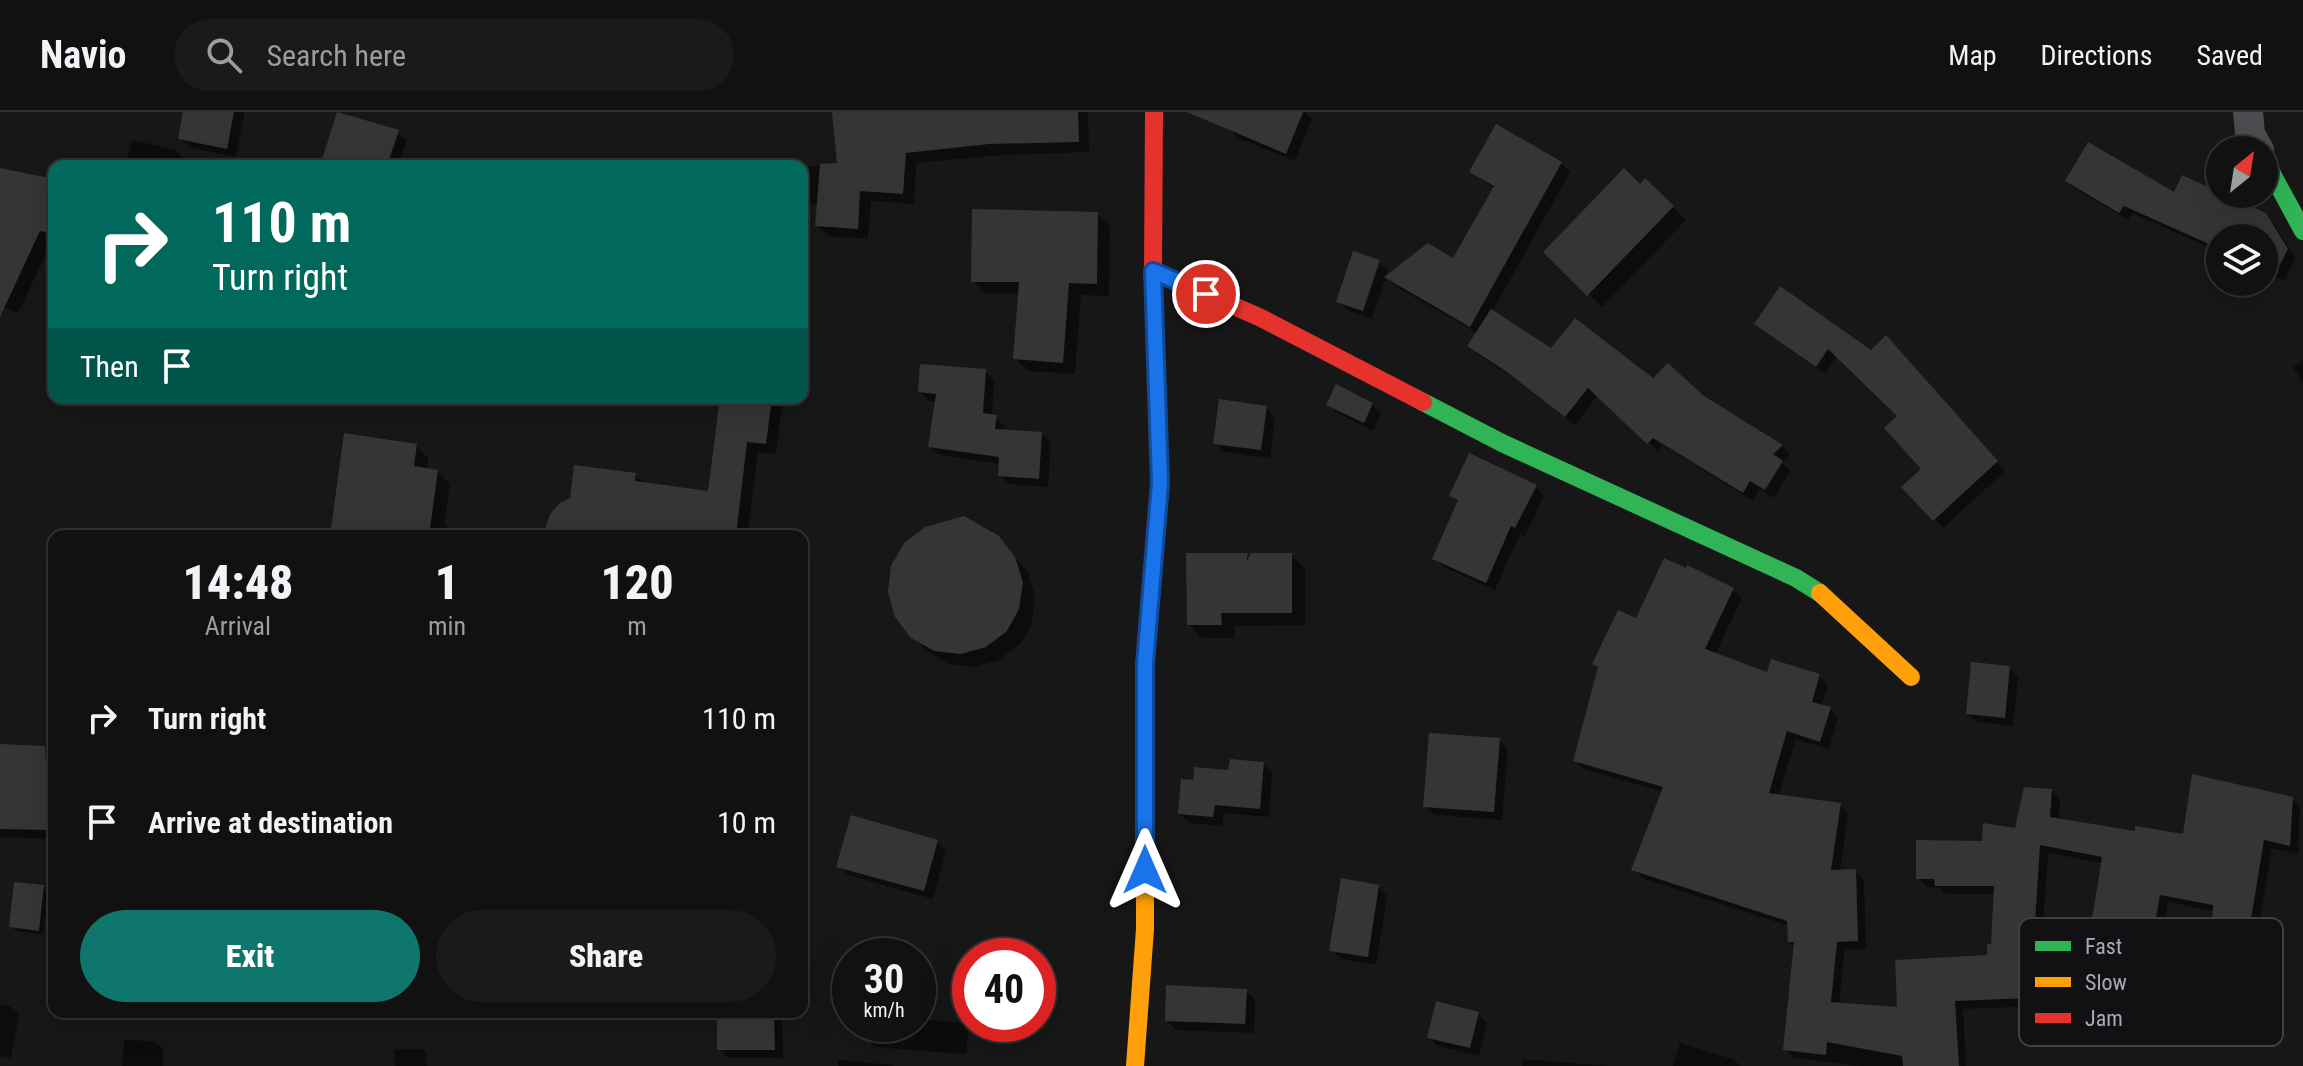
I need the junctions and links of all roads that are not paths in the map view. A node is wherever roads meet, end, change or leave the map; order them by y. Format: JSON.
{"nodes":[{"id":1,"x":1154,"y":112,"type":"edge"},
{"id":2,"x":2248,"y":112,"type":"edge"},
{"id":3,"x":2251,"y":136,"type":"edge"},
{"id":4,"x":2278,"y":185,"type":"edge"},
{"id":5,"x":2303,"y":231,"type":"edge"},
{"id":6,"x":1153,"y":271,"type":"junction"},
{"id":7,"x":1911,"y":677,"type":"dead end"},
{"id":8,"x":1135,"y":1066,"type":"edge"}],
"edges":[{"from":1,"to":6,"type":"street"},
{"from":2,"to":3,"type":"street"},
{"from":4,"to":5,"type":"street"},
{"from":6,"to":7,"type":"street"},
{"from":6,"to":8,"type":"street"}]}
